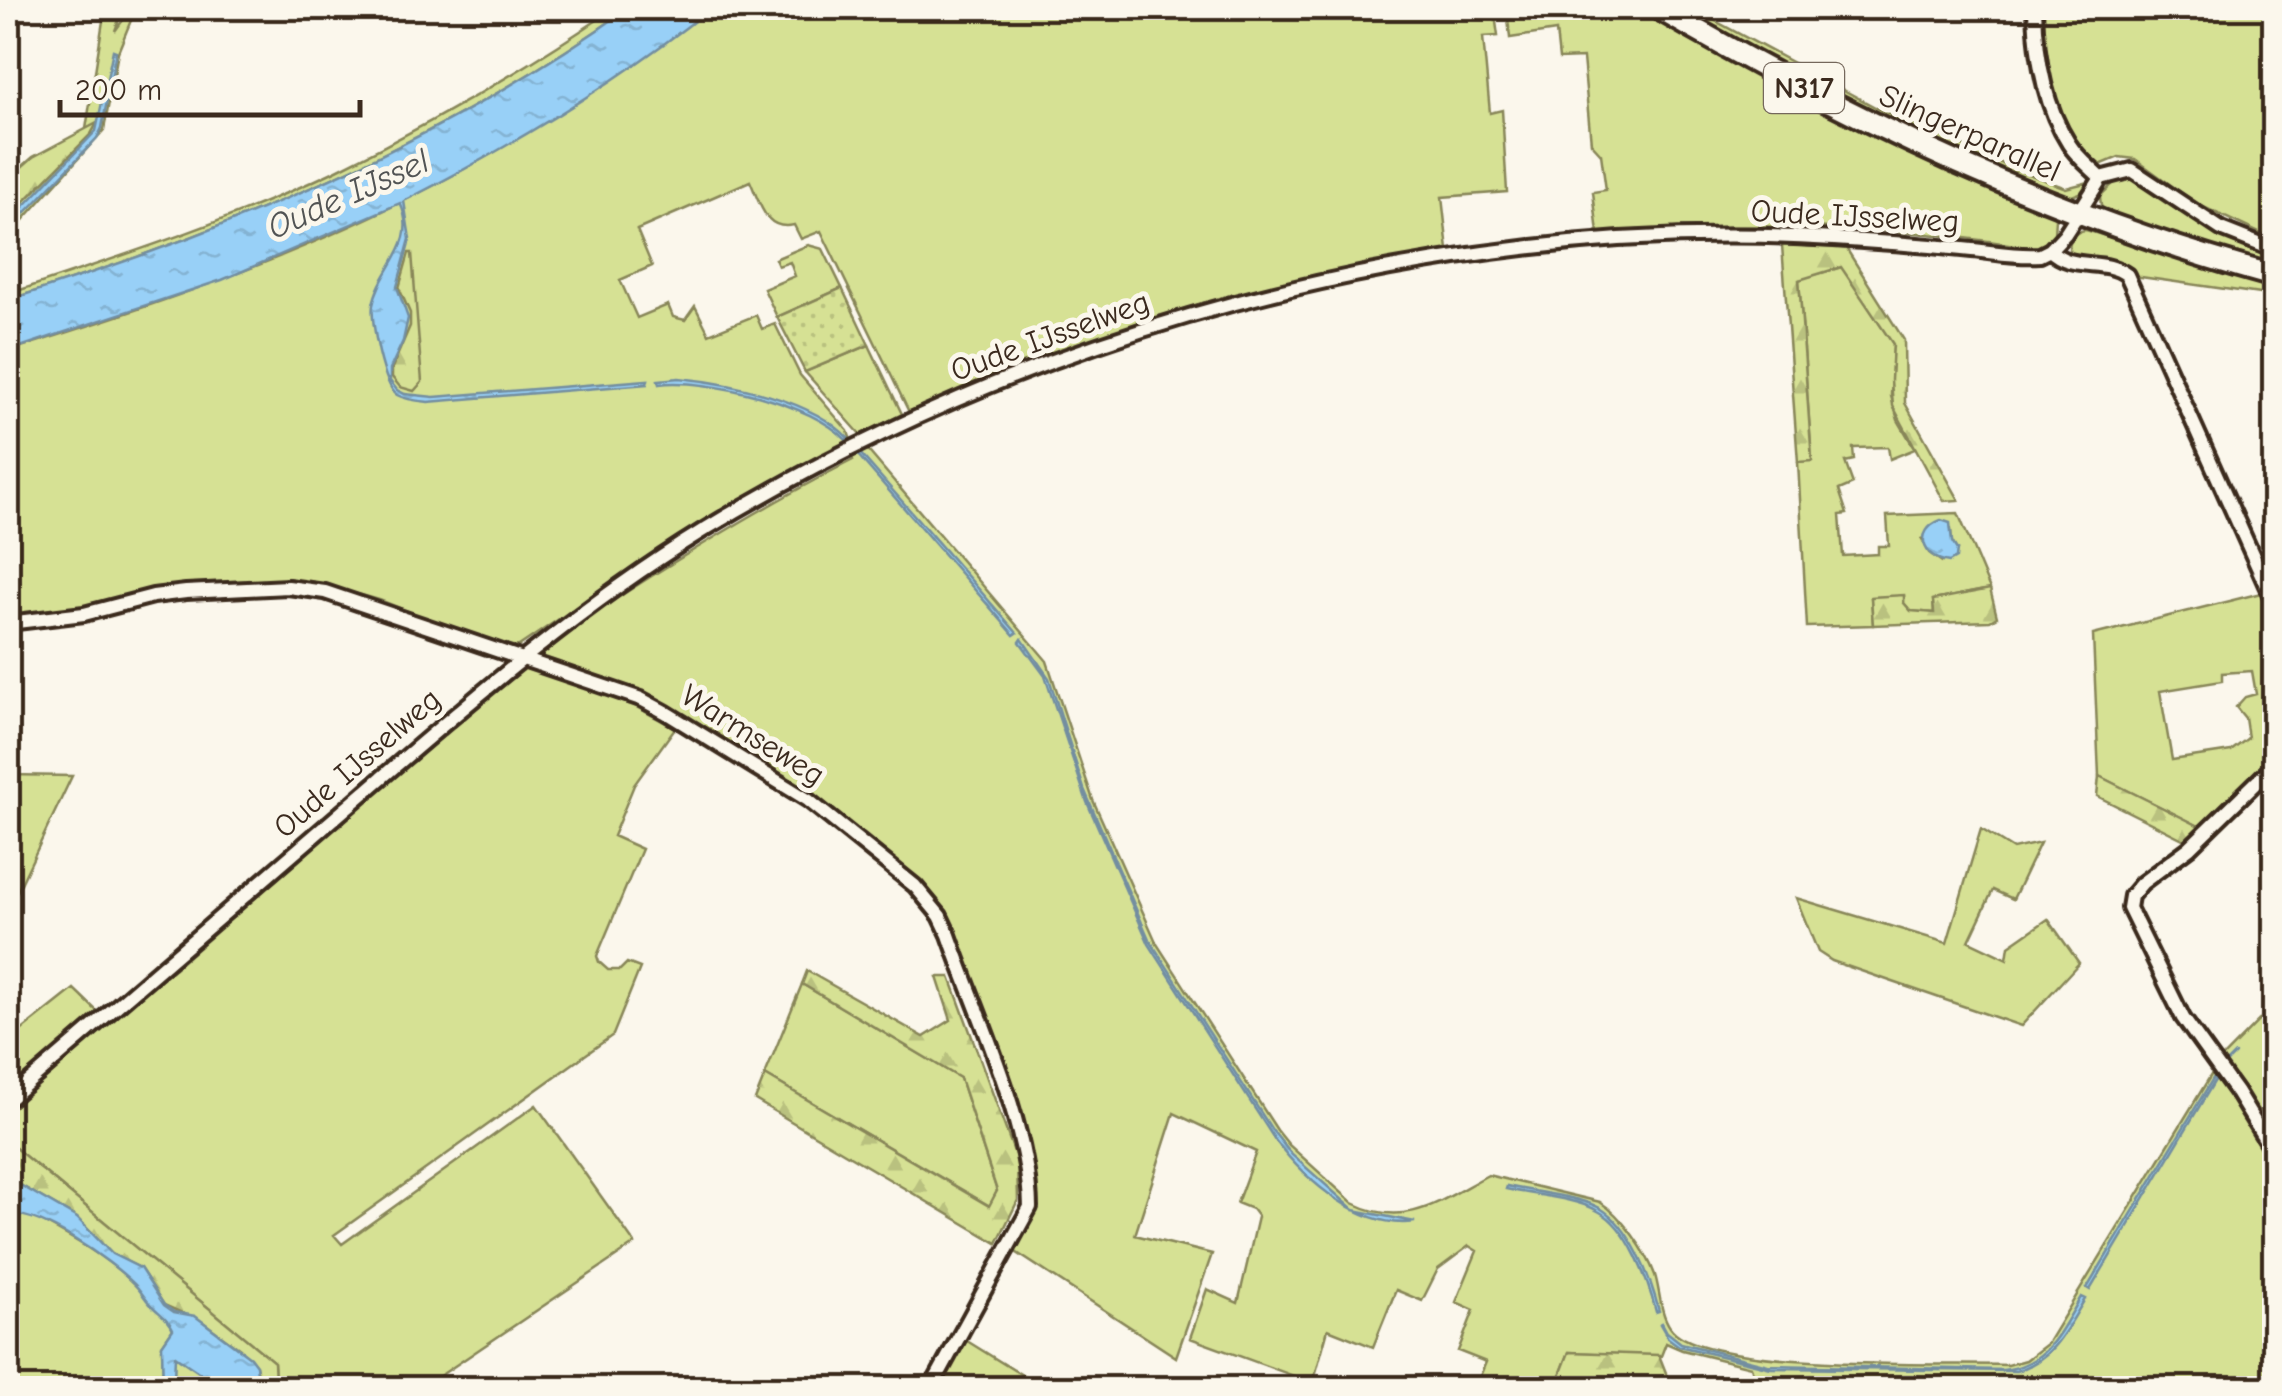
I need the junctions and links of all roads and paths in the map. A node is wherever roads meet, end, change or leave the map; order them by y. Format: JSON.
{"nodes":[{"id":1,"x":1658,"y":8,"type":"edge"},
{"id":2,"x":2036,"y":8,"type":"edge"},
{"id":3,"x":2101,"y":178,"type":"junction"},
{"id":4,"x":2076,"y":212,"type":"junction"},
{"id":5,"x":2050,"y":250,"type":"junction"},
{"id":6,"x":2274,"y":250,"type":"edge"},
{"id":7,"x":2274,"y":276,"type":"edge"},
{"id":8,"x":2274,"y":603,"type":"edge"},
{"id":9,"x":8,"y":623,"type":"edge"},
{"id":10,"x":519,"y":659,"type":"junction"},
{"id":11,"x":2274,"y":765,"type":"edge"},
{"id":12,"x":8,"y":1100,"type":"edge"},
{"id":13,"x":2274,"y":1154,"type":"edge"},
{"id":14,"x":931,"y":1388,"type":"edge"}],
"edges":[{"from":1,"to":4,"type":"main road","name":"Slingerparallel","number":"N317"},
{"from":2,"to":3,"type":"street"},
{"from":3,"to":4,"type":"street"},
{"from":3,"to":6,"type":"street"},
{"from":4,"to":5,"type":"street"},
{"from":4,"to":7,"type":"main road","name":"Slingerparallel","number":"N317"},
{"from":5,"to":8,"type":"street"},
{"from":5,"to":10,"type":"street","name":"Oude IJsselweg"},
{"from":9,"to":10,"type":"street","name":"Warmseweg"},
{"from":10,"to":12,"type":"street","name":"Oude IJsselweg"},
{"from":10,"to":14,"type":"street","name":"Warmseweg"},
{"from":11,"to":13,"type":"street"}]}
